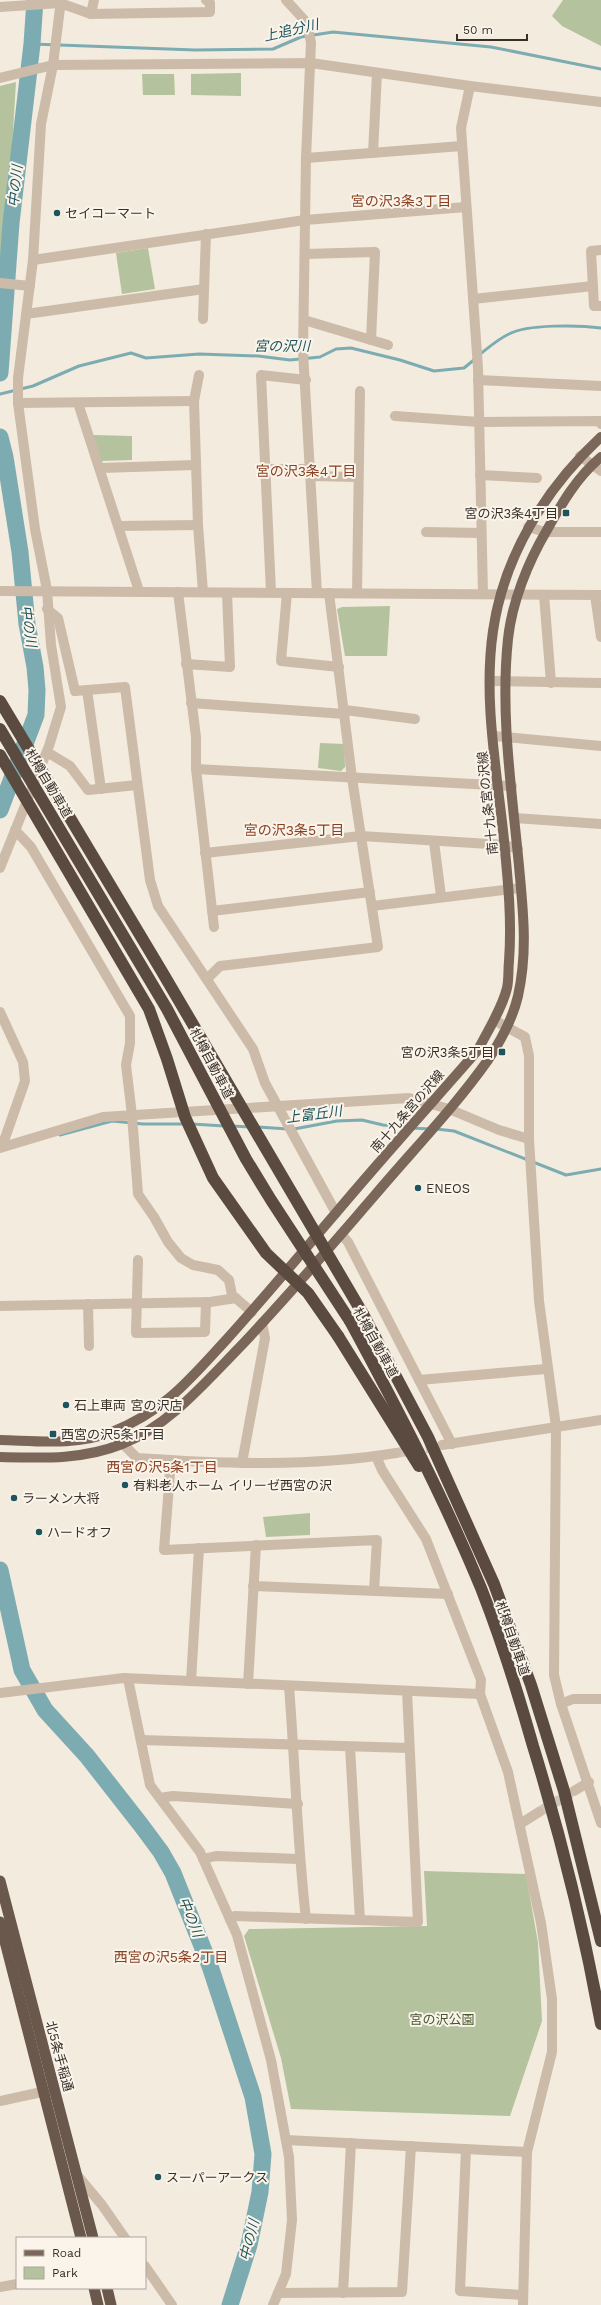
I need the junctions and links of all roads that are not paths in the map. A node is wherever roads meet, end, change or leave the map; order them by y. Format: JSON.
{"nodes":[{"id":1,"x":94,"y":0,"type":"edge"},
{"id":2,"x":206,"y":0,"type":"edge"},
{"id":3,"x":286,"y":0,"type":"edge"},
{"id":4,"x":60,"y":2,"type":"edge"},
{"id":5,"x":0,"y":7,"type":"edge"},
{"id":6,"x":91,"y":14,"type":"junction"},
{"id":7,"x":54,"y":60,"type":"junction"},
{"id":8,"x":311,"y":63,"type":"junction"},
{"id":9,"x":377,"y":73,"type":"junction"},
{"id":10,"x":0,"y":78,"type":"edge"},
{"id":11,"x":470,"y":86,"type":"junction"},
{"id":12,"x":601,"y":102,"type":"edge"},
{"id":13,"x":462,"y":146,"type":"junction"},
{"id":14,"x":373,"y":153,"type":"junction"},
{"id":15,"x":306,"y":158,"type":"junction"},
{"id":16,"x":466,"y":207,"type":"junction"},
{"id":17,"x":305,"y":220,"type":"junction"},
{"id":18,"x":206,"y":234,"type":"junction"},
{"id":19,"x":601,"y":250,"type":"edge"},
{"id":20,"x":305,"y":254,"type":"junction"},
{"id":21,"x":33,"y":260,"type":"junction"},
{"id":22,"x":0,"y":283,"type":"edge"},
{"id":23,"x":26,"y":286,"type":"junction"},
{"id":24,"x":592,"y":286,"type":"junction"},
{"id":25,"x":204,"y":289,"type":"junction"},
{"id":26,"x":473,"y":299,"type":"junction"},
{"id":27,"x":601,"y":306,"type":"edge"},
{"id":28,"x":26,"y":314,"type":"junction"},
{"id":29,"x":203,"y":319,"type":"dead end"},
{"id":30,"x":304,"y":320,"type":"junction"},
{"id":31,"x":371,"y":340,"type":"junction"},
{"id":32,"x":388,"y":345,"type":"dead end"},
{"id":33,"x":199,"y":375,"type":"dead end"},
{"id":34,"x":305,"y":375,"type":"junction"},
{"id":35,"x":478,"y":380,"type":"junction"},
{"id":36,"x":601,"y":386,"type":"edge"},
{"id":37,"x":360,"y":391,"type":"dead end"},
{"id":38,"x":18,"y":401,"type":"junction"},
{"id":39,"x":194,"y":401,"type":"junction"},
{"id":40,"x":78,"y":403,"type":"junction"},
{"id":41,"x":394,"y":416,"type":"dead end"},
{"id":42,"x":479,"y":422,"type":"junction"},
{"id":43,"x":601,"y":424,"type":"edge"},
{"id":44,"x":601,"y":437,"type":"edge"},
{"id":45,"x":580,"y":456,"type":"junction"},
{"id":46,"x":601,"y":457,"type":"edge"},
{"id":47,"x":196,"y":465,"type":"junction"},
{"id":48,"x":592,"y":465,"type":"junction"},
{"id":49,"x":100,"y":468,"type":"junction"},
{"id":50,"x":266,"y":469,"type":"junction"},
{"id":51,"x":601,"y":471,"type":"edge"},
{"id":52,"x":310,"y":473,"type":"junction"},
{"id":53,"x":480,"y":475,"type":"junction"},
{"id":54,"x":358,"y":477,"type":"junction"},
{"id":55,"x":537,"y":478,"type":"dead end"},
{"id":56,"x":198,"y":525,"type":"junction"},
{"id":57,"x":119,"y":526,"type":"junction"},
{"id":58,"x":528,"y":528,"type":"junction"},
{"id":59,"x":426,"y":532,"type":"dead end"},
{"id":60,"x":545,"y":532,"type":"junction"},
{"id":61,"x":601,"y":532,"type":"edge"},
{"id":62,"x":481,"y":533,"type":"junction"},
{"id":63,"x":47,"y":590,"type":"junction"},
{"id":64,"x":4,"y":591,"type":"edge"},
{"id":65,"x":139,"y":591,"type":"junction"},
{"id":66,"x":178,"y":592,"type":"junction"},
{"id":67,"x":203,"y":592,"type":"junction"},
{"id":68,"x":271,"y":592,"type":"junction"},
{"id":69,"x":227,"y":593,"type":"junction"},
{"id":70,"x":287,"y":593,"type":"junction"},
{"id":71,"x":317,"y":593,"type":"junction"},
{"id":72,"x":329,"y":593,"type":"junction"},
{"id":73,"x":357,"y":593,"type":"junction"},
{"id":74,"x":484,"y":594,"type":"junction"},
{"id":75,"x":500,"y":594,"type":"junction"},
{"id":76,"x":518,"y":595,"type":"junction"},
{"id":77,"x":544,"y":595,"type":"junction"},
{"id":78,"x":598,"y":595,"type":"edge"},
{"id":79,"x":47,"y":609,"type":"junction"},
{"id":80,"x":601,"y":637,"type":"edge"},
{"id":81,"x":186,"y":664,"type":"junction"},
{"id":82,"x":339,"y":667,"type":"junction"},
{"id":83,"x":490,"y":681,"type":"junction"},
{"id":84,"x":505,"y":683,"type":"junction"},
{"id":85,"x":551,"y":683,"type":"junction"},
{"id":86,"x":601,"y":684,"type":"edge"},
{"id":87,"x":87,"y":690,"type":"junction"},
{"id":88,"x":0,"y":702,"type":"edge"},
{"id":89,"x":191,"y":703,"type":"junction"},
{"id":90,"x":345,"y":712,"type":"junction"},
{"id":91,"x":415,"y":719,"type":"dead end"},
{"id":92,"x":0,"y":729,"type":"edge"},
{"id":93,"x":494,"y":736,"type":"junction"},
{"id":94,"x":508,"y":737,"type":"junction"},
{"id":95,"x":601,"y":746,"type":"edge"},
{"id":96,"x":47,"y":752,"type":"junction"},
{"id":97,"x":0,"y":755,"type":"edge"},
{"id":98,"x":196,"y":769,"type":"junction"},
{"id":99,"x":352,"y":778,"type":"junction"},
{"id":100,"x":137,"y":785,"type":"junction"},
{"id":101,"x":498,"y":786,"type":"junction"},
{"id":102,"x":512,"y":786,"type":"junction"},
{"id":103,"x":101,"y":789,"type":"junction"},
{"id":104,"x":515,"y":818,"type":"junction"},
{"id":105,"x":601,"y":824,"type":"edge"},
{"id":106,"x":15,"y":830,"type":"junction"},
{"id":107,"x":362,"y":836,"type":"junction"},
{"id":108,"x":434,"y":842,"type":"junction"},
{"id":109,"x":505,"y":845,"type":"junction"},
{"id":110,"x":518,"y":849,"type":"junction"},
{"id":111,"x":206,"y":853,"type":"junction"},
{"id":112,"x":0,"y":868,"type":"edge"},
{"id":113,"x":521,"y":888,"type":"junction"},
{"id":114,"x":509,"y":889,"type":"junction"},
{"id":115,"x":370,"y":892,"type":"junction"},
{"id":116,"x":441,"y":896,"type":"junction"},
{"id":117,"x":372,"y":906,"type":"junction"},
{"id":118,"x":212,"y":911,"type":"junction"},
{"id":119,"x":214,"y":927,"type":"dead end"},
{"id":120,"x":207,"y":980,"type":"junction"},
{"id":121,"x":0,"y":1012,"type":"edge"},
{"id":122,"x":494,"y":1020,"type":"junction"},
{"id":123,"x":506,"y":1026,"type":"junction"},
{"id":124,"x":429,"y":1106,"type":"junction"},
{"id":125,"x":278,"y":1108,"type":"junction"},
{"id":126,"x":448,"y":1110,"type":"junction"},
{"id":127,"x":132,"y":1115,"type":"junction"},
{"id":128,"x":529,"y":1139,"type":"junction"},
{"id":129,"x":0,"y":1146,"type":"edge"},
{"id":130,"x":336,"y":1213,"type":"junction"},
{"id":131,"x":341,"y":1234,"type":"junction"},
{"id":132,"x":138,"y":1260,"type":"dead end"},
{"id":133,"x":236,"y":1298,"type":"junction"},
{"id":134,"x":206,"y":1302,"type":"junction"},
{"id":135,"x":138,"y":1303,"type":"junction"},
{"id":136,"x":88,"y":1304,"type":"junction"},
{"id":137,"x":0,"y":1306,"type":"edge"},
{"id":138,"x":252,"y":1312,"type":"junction"},
{"id":139,"x":262,"y":1324,"type":"junction"},
{"id":140,"x":89,"y":1346,"type":"dead end"},
{"id":141,"x":546,"y":1369,"type":"junction"},
{"id":142,"x":419,"y":1380,"type":"junction"},
{"id":143,"x":601,"y":1420,"type":"edge"},
{"id":144,"x":556,"y":1426,"type":"junction"},
{"id":145,"x":112,"y":1432,"type":"junction"},
{"id":146,"x":0,"y":1440,"type":"edge"},
{"id":147,"x":122,"y":1445,"type":"junction"},
{"id":148,"x":396,"y":1453,"type":"tunnel mouth"},
{"id":149,"x":376,"y":1456,"type":"junction"},
{"id":150,"x":0,"y":1457,"type":"edge"},
{"id":151,"x":171,"y":1460,"type":"junction"},
{"id":152,"x":242,"y":1463,"type":"junction"},
{"id":153,"x":451,"y":1520,"type":"junction"},
{"id":154,"x":256,"y":1546,"type":"junction"},
{"id":155,"x":199,"y":1548,"type":"junction"},
{"id":156,"x":253,"y":1586,"type":"junction"},
{"id":157,"x":374,"y":1591,"type":"junction"},
{"id":158,"x":448,"y":1594,"type":"junction"},
{"id":159,"x":128,"y":1679,"type":"junction"},
{"id":160,"x":191,"y":1681,"type":"junction"},
{"id":161,"x":248,"y":1684,"type":"junction"},
{"id":162,"x":289,"y":1686,"type":"junction"},
{"id":163,"x":407,"y":1691,"type":"junction"},
{"id":164,"x":0,"y":1693,"type":"edge"},
{"id":165,"x":480,"y":1694,"type":"junction"},
{"id":166,"x":601,"y":1700,"type":"edge"},
{"id":167,"x":561,"y":1704,"type":"junction"},
{"id":168,"x":141,"y":1740,"type":"junction"},
{"id":169,"x":294,"y":1746,"type":"junction"},
{"id":170,"x":350,"y":1747,"type":"junction"},
{"id":171,"x":409,"y":1748,"type":"junction"},
{"id":172,"x":589,"y":1782,"type":"junction"},
{"id":173,"x":574,"y":1791,"type":"tunnel mouth"},
{"id":174,"x":160,"y":1798,"type":"junction"},
{"id":175,"x":298,"y":1804,"type":"junction"},
{"id":176,"x":539,"y":1812,"type":"tunnel mouth"},
{"id":177,"x":601,"y":1823,"type":"edge"},
{"id":178,"x":520,"y":1824,"type":"junction"},
{"id":179,"x":203,"y":1859,"type":"junction"},
{"id":180,"x":299,"y":1859,"type":"junction"},
{"id":181,"x":0,"y":1881,"type":"edge"},
{"id":182,"x":306,"y":1918,"type":"junction"},
{"id":183,"x":230,"y":1920,"type":"junction"},
{"id":184,"x":360,"y":1920,"type":"junction"},
{"id":185,"x":0,"y":1922,"type":"edge"},
{"id":186,"x":601,"y":1940,"type":"edge"},
{"id":187,"x":601,"y":2024,"type":"edge"},
{"id":188,"x":49,"y":2091,"type":"junction"},
{"id":189,"x":0,"y":2101,"type":"edge"},
{"id":190,"x":286,"y":2140,"type":"junction"},
{"id":191,"x":351,"y":2143,"type":"junction"},
{"id":192,"x":411,"y":2146,"type":"junction"},
{"id":193,"x":466,"y":2149,"type":"junction"},
{"id":194,"x":527,"y":2152,"type":"junction"},
{"id":195,"x":76,"y":2173,"type":"junction"},
{"id":196,"x":81,"y":2237,"type":"edge"},
{"id":197,"x":94,"y":2237,"type":"edge"},
{"id":198,"x":124,"y":2237,"type":"edge"},
{"id":199,"x":146,"y":2267,"type":"edge"},
{"id":200,"x":16,"y":2284,"type":"edge"},
{"id":201,"x":0,"y":2287,"type":"edge"},
{"id":202,"x":94,"y":2289,"type":"edge"},
{"id":203,"x":107,"y":2289,"type":"edge"},
{"id":204,"x":278,"y":2293,"type":"junction"},
{"id":205,"x":343,"y":2293,"type":"junction"},
{"id":206,"x":523,"y":2300,"type":"edge"},
{"id":207,"x":98,"y":2305,"type":"edge"},
{"id":208,"x":111,"y":2305,"type":"edge"},
{"id":209,"x":172,"y":2305,"type":"edge"},
{"id":210,"x":273,"y":2305,"type":"edge"}],
"edges":[{"from":1,"to":6,"type":"street"},
{"from":2,"to":6,"type":"street"},
{"from":3,"to":8,"type":"street"},
{"from":4,"to":5,"type":"street"},
{"from":4,"to":6,"type":"street"},
{"from":4,"to":7,"type":"street"},
{"from":7,"to":8,"type":"street"},
{"from":7,"to":10,"type":"street"},
{"from":7,"to":21,"type":"street"},
{"from":8,"to":9,"type":"street"},
{"from":8,"to":15,"type":"street"},
{"from":9,"to":11,"type":"street"},
{"from":9,"to":14,"type":"street"},
{"from":11,"to":12,"type":"street"},
{"from":11,"to":13,"type":"street"},
{"from":13,"to":14,"type":"street"},
{"from":13,"to":16,"type":"street"},
{"from":14,"to":15,"type":"street"},
{"from":15,"to":17,"type":"street"},
{"from":16,"to":17,"type":"street"},
{"from":16,"to":26,"type":"street"},
{"from":17,"to":18,"type":"street"},
{"from":17,"to":20,"type":"street"},
{"from":18,"to":21,"type":"street"},
{"from":18,"to":25,"type":"street"},
{"from":19,"to":24,"type":"street"},
{"from":20,"to":30,"type":"street"},
{"from":20,"to":31,"type":"street"},
{"from":21,"to":23,"type":"street"},
{"from":22,"to":23,"type":"street"},
{"from":23,"to":28,"type":"street"},
{"from":24,"to":26,"type":"street"},
{"from":24,"to":27,"type":"street"},
{"from":25,"to":28,"type":"street"},
{"from":25,"to":29,"type":"street"},
{"from":26,"to":35,"type":"street"},
{"from":28,"to":38,"type":"street"},
{"from":30,"to":31,"type":"street"},
{"from":30,"to":34,"type":"street"},
{"from":31,"to":32,"type":"street"},
{"from":33,"to":39,"type":"street"},
{"from":34,"to":50,"type":"street"},
{"from":34,"to":52,"type":"street"},
{"from":35,"to":36,"type":"street"},
{"from":35,"to":42,"type":"street"},
{"from":37,"to":54,"type":"street"},
{"from":38,"to":40,"type":"street"},
{"from":38,"to":63,"type":"street"},
{"from":39,"to":40,"type":"street"},
{"from":39,"to":47,"type":"street"},
{"from":40,"to":49,"type":"street"},
{"from":41,"to":42,"type":"street"},
{"from":42,"to":43,"type":"street"},
{"from":42,"to":53,"type":"street"},
{"from":44,"to":45,"type":"main road","name":"南十九条宮の沢線"},
{"from":45,"to":48,"type":"street"},
{"from":45,"to":58,"type":"main road","name":"南十九条宮の沢線"},
{"from":46,"to":48,"type":"main road","name":"南十九条宮の沢線"},
{"from":47,"to":49,"type":"street"},
{"from":47,"to":56,"type":"street"},
{"from":48,"to":51,"type":"street"},
{"from":48,"to":60,"type":"main road","name":"南十九条宮の沢線"},
{"from":49,"to":57,"type":"street"},
{"from":50,"to":52,"type":"street"},
{"from":50,"to":68,"type":"street"},
{"from":52,"to":54,"type":"street"},
{"from":52,"to":71,"type":"street"},
{"from":53,"to":55,"type":"street"},
{"from":53,"to":62,"type":"street"},
{"from":54,"to":73,"type":"street"},
{"from":56,"to":57,"type":"street"},
{"from":56,"to":67,"type":"street"},
{"from":57,"to":65,"type":"street"},
{"from":58,"to":60,"type":"street"},
{"from":58,"to":75,"type":"main road","name":"南十九条宮の沢線"},
{"from":59,"to":62,"type":"street"},
{"from":60,"to":61,"type":"street"},
{"from":60,"to":76,"type":"main road","name":"南十九条宮の沢線"},
{"from":62,"to":74,"type":"street"},
{"from":63,"to":64,"type":"street"},
{"from":63,"to":65,"type":"street"},
{"from":63,"to":79,"type":"street"},
{"from":65,"to":66,"type":"street"},
{"from":66,"to":67,"type":"street"},
{"from":66,"to":81,"type":"street"},
{"from":67,"to":69,"type":"street"},
{"from":68,"to":69,"type":"street"},
{"from":68,"to":70,"type":"street"},
{"from":69,"to":81,"type":"street"},
{"from":70,"to":71,"type":"street"},
{"from":70,"to":82,"type":"street"},
{"from":71,"to":72,"type":"street"},
{"from":72,"to":73,"type":"street"},
{"from":72,"to":82,"type":"street"},
{"from":73,"to":74,"type":"street"},
{"from":74,"to":75,"type":"street"},
{"from":75,"to":76,"type":"street"},
{"from":75,"to":83,"type":"main road","name":"南十九条宮の沢線"},
{"from":76,"to":77,"type":"street"},
{"from":76,"to":84,"type":"main road","name":"南十九条宮の沢線"},
{"from":77,"to":78,"type":"street"},
{"from":77,"to":85,"type":"street"},
{"from":78,"to":80,"type":"street"},
{"from":79,"to":87,"type":"street"},
{"from":79,"to":96,"type":"street"},
{"from":81,"to":89,"type":"street"},
{"from":82,"to":90,"type":"street"},
{"from":83,"to":84,"type":"street"},
{"from":83,"to":93,"type":"main road","name":"南十九条宮の沢線"},
{"from":84,"to":85,"type":"street"},
{"from":84,"to":94,"type":"main road","name":"南十九条宮の沢線"},
{"from":85,"to":86,"type":"street"},
{"from":87,"to":100,"type":"street"},
{"from":87,"to":103,"type":"street"},
{"from":88,"to":186,"type":"highway","name":"札樽自動車道","bridge":true},
{"from":89,"to":90,"type":"street"},
{"from":89,"to":98,"type":"street"},
{"from":90,"to":91,"type":"street"},
{"from":90,"to":99,"type":"street"},
{"from":92,"to":153,"type":"highway","name":"札樽自動車道","bridge":true},
{"from":93,"to":94,"type":"street"},
{"from":93,"to":101,"type":"main road","name":"南十九条宮の沢線"},
{"from":94,"to":95,"type":"street"},
{"from":94,"to":102,"type":"main road","name":"南十九条宮の沢線"},
{"from":96,"to":103,"type":"street"},
{"from":96,"to":106,"type":"street"},
{"from":97,"to":153,"type":"highway","bridge":true},
{"from":98,"to":99,"type":"street"},
{"from":98,"to":111,"type":"street"},
{"from":99,"to":101,"type":"street"},
{"from":99,"to":107,"type":"street"},
{"from":100,"to":103,"type":"street"},
{"from":100,"to":120,"type":"street"},
{"from":101,"to":102,"type":"street"},
{"from":101,"to":109,"type":"main road","name":"南十九条宮の沢線"},
{"from":102,"to":104,"type":"main road","name":"南十九条宮の沢線"},
{"from":104,"to":105,"type":"street"},
{"from":104,"to":110,"type":"main road","name":"南十九条宮の沢線"},
{"from":106,"to":112,"type":"street"},
{"from":106,"to":127,"type":"street"},
{"from":107,"to":108,"type":"street"},
{"from":107,"to":111,"type":"street"},
{"from":107,"to":115,"type":"street"},
{"from":108,"to":109,"type":"street"},
{"from":108,"to":116,"type":"street"},
{"from":109,"to":110,"type":"street"},
{"from":109,"to":114,"type":"main road","name":"南十九条宮の沢線"},
{"from":110,"to":113,"type":"main road","name":"南十九条宮の沢線"},
{"from":111,"to":118,"type":"street"},
{"from":113,"to":114,"type":"street"},
{"from":113,"to":123,"type":"main road","name":"南十九条宮の沢線"},
{"from":114,"to":116,"type":"street"},
{"from":114,"to":122,"type":"main road","name":"南十九条宮の沢線"},
{"from":115,"to":117,"type":"street"},
{"from":115,"to":118,"type":"street"},
{"from":116,"to":117,"type":"street"},
{"from":117,"to":120,"type":"street"},
{"from":118,"to":119,"type":"street"},
{"from":120,"to":125,"type":"street"},
{"from":121,"to":129,"type":"street"},
{"from":122,"to":123,"type":"street"},
{"from":122,"to":124,"type":"main road","name":"南十九条宮の沢線"},
{"from":123,"to":126,"type":"main road","name":"南十九条宮の沢線"},
{"from":123,"to":128,"type":"street"},
{"from":124,"to":125,"type":"street"},
{"from":124,"to":126,"type":"street"},
{"from":124,"to":130,"type":"main road","name":"南十九条宮の沢線"},
{"from":125,"to":127,"type":"street"},
{"from":125,"to":130,"type":"street"},
{"from":126,"to":128,"type":"street"},
{"from":126,"to":131,"type":"main road","name":"南十九条宮の沢線"},
{"from":127,"to":129,"type":"street"},
{"from":127,"to":133,"type":"street"},
{"from":128,"to":141,"type":"street"},
{"from":130,"to":138,"type":"main road","name":"南十九条宮の沢線"},
{"from":131,"to":139,"type":"main road","name":"南十九条宮の沢線"},
{"from":131,"to":142,"type":"street"},
{"from":132,"to":135,"type":"street"},
{"from":133,"to":134,"type":"street"},
{"from":133,"to":138,"type":"street"},
{"from":134,"to":135,"type":"street"},
{"from":134,"to":135,"type":"street"},
{"from":135,"to":136,"type":"street"},
{"from":136,"to":137,"type":"street"},
{"from":136,"to":140,"type":"street"},
{"from":138,"to":145,"type":"main road","name":"南十九条宮の沢線"},
{"from":139,"to":147,"type":"main road","name":"南十九条宮の沢線"},
{"from":139,"to":152,"type":"street"},
{"from":141,"to":142,"type":"street"},
{"from":141,"to":144,"type":"street"},
{"from":142,"to":144,"type":"street"},
{"from":143,"to":144,"type":"street"},
{"from":144,"to":167,"type":"street"},
{"from":145,"to":146,"type":"main road","name":"南十九条宮の沢線"},
{"from":145,"to":147,"type":"street"},
{"from":147,"to":150,"type":"main road","name":"南十九条宮の沢線"},
{"from":147,"to":151,"type":"street"},
{"from":148,"to":149,"type":"street"},
{"from":149,"to":152,"type":"street"},
{"from":149,"to":158,"type":"street"},
{"from":151,"to":152,"type":"street"},
{"from":151,"to":155,"type":"street"},
{"from":153,"to":187,"type":"highway","name":"札樽自動車道"},
{"from":154,"to":155,"type":"street"},
{"from":154,"to":156,"type":"street"},
{"from":154,"to":157,"type":"street"},
{"from":155,"to":160,"type":"street"},
{"from":156,"to":157,"type":"street"},
{"from":156,"to":161,"type":"street"},
{"from":157,"to":158,"type":"street"},
{"from":158,"to":165,"type":"street"},
{"from":159,"to":160,"type":"street"},
{"from":159,"to":164,"type":"street"},
{"from":159,"to":168,"type":"street"},
{"from":160,"to":161,"type":"street"},
{"from":161,"to":162,"type":"street"},
{"from":162,"to":163,"type":"street"},
{"from":162,"to":169,"type":"street"},
{"from":163,"to":165,"type":"street"},
{"from":163,"to":171,"type":"street"},
{"from":165,"to":178,"type":"street"},
{"from":166,"to":167,"type":"street"},
{"from":167,"to":172,"type":"street"},
{"from":168,"to":169,"type":"street"},
{"from":168,"to":174,"type":"street"},
{"from":169,"to":170,"type":"street"},
{"from":169,"to":175,"type":"street"},
{"from":170,"to":171,"type":"street"},
{"from":170,"to":184,"type":"street"},
{"from":171,"to":184,"type":"street"},
{"from":172,"to":173,"type":"street"},
{"from":172,"to":177,"type":"street"},
{"from":174,"to":175,"type":"street"},
{"from":174,"to":179,"type":"street"},
{"from":175,"to":180,"type":"street"},
{"from":176,"to":178,"type":"street"},
{"from":178,"to":194,"type":"street"},
{"from":179,"to":180,"type":"street"},
{"from":179,"to":183,"type":"street"},
{"from":180,"to":182,"type":"street"},
{"from":181,"to":188,"type":"highway","name":"北5条手稲通"},
{"from":182,"to":183,"type":"street"},
{"from":182,"to":184,"type":"street"},
{"from":183,"to":190,"type":"street"},
{"from":185,"to":188,"type":"highway","name":"北5条手稲通"},
{"from":188,"to":189,"type":"street"},
{"from":188,"to":195,"type":"highway","name":"北5条手稲通"},
{"from":188,"to":196,"type":"highway","name":"北5条手稲通"},
{"from":190,"to":191,"type":"street"},
{"from":190,"to":204,"type":"street"},
{"from":191,"to":192,"type":"street"},
{"from":191,"to":205,"type":"street"},
{"from":192,"to":193,"type":"street"},
{"from":192,"to":205,"type":"street"},
{"from":193,"to":194,"type":"street"},
{"from":193,"to":206,"type":"street"},
{"from":194,"to":206,"type":"street"},
{"from":195,"to":197,"type":"highway","name":"北5条手稲通"},
{"from":195,"to":198,"type":"street"},
{"from":199,"to":209,"type":"street"},
{"from":200,"to":201,"type":"street"},
{"from":202,"to":207,"type":"highway"},
{"from":203,"to":208,"type":"highway"},
{"from":204,"to":205,"type":"street"},
{"from":204,"to":210,"type":"street"}]}
